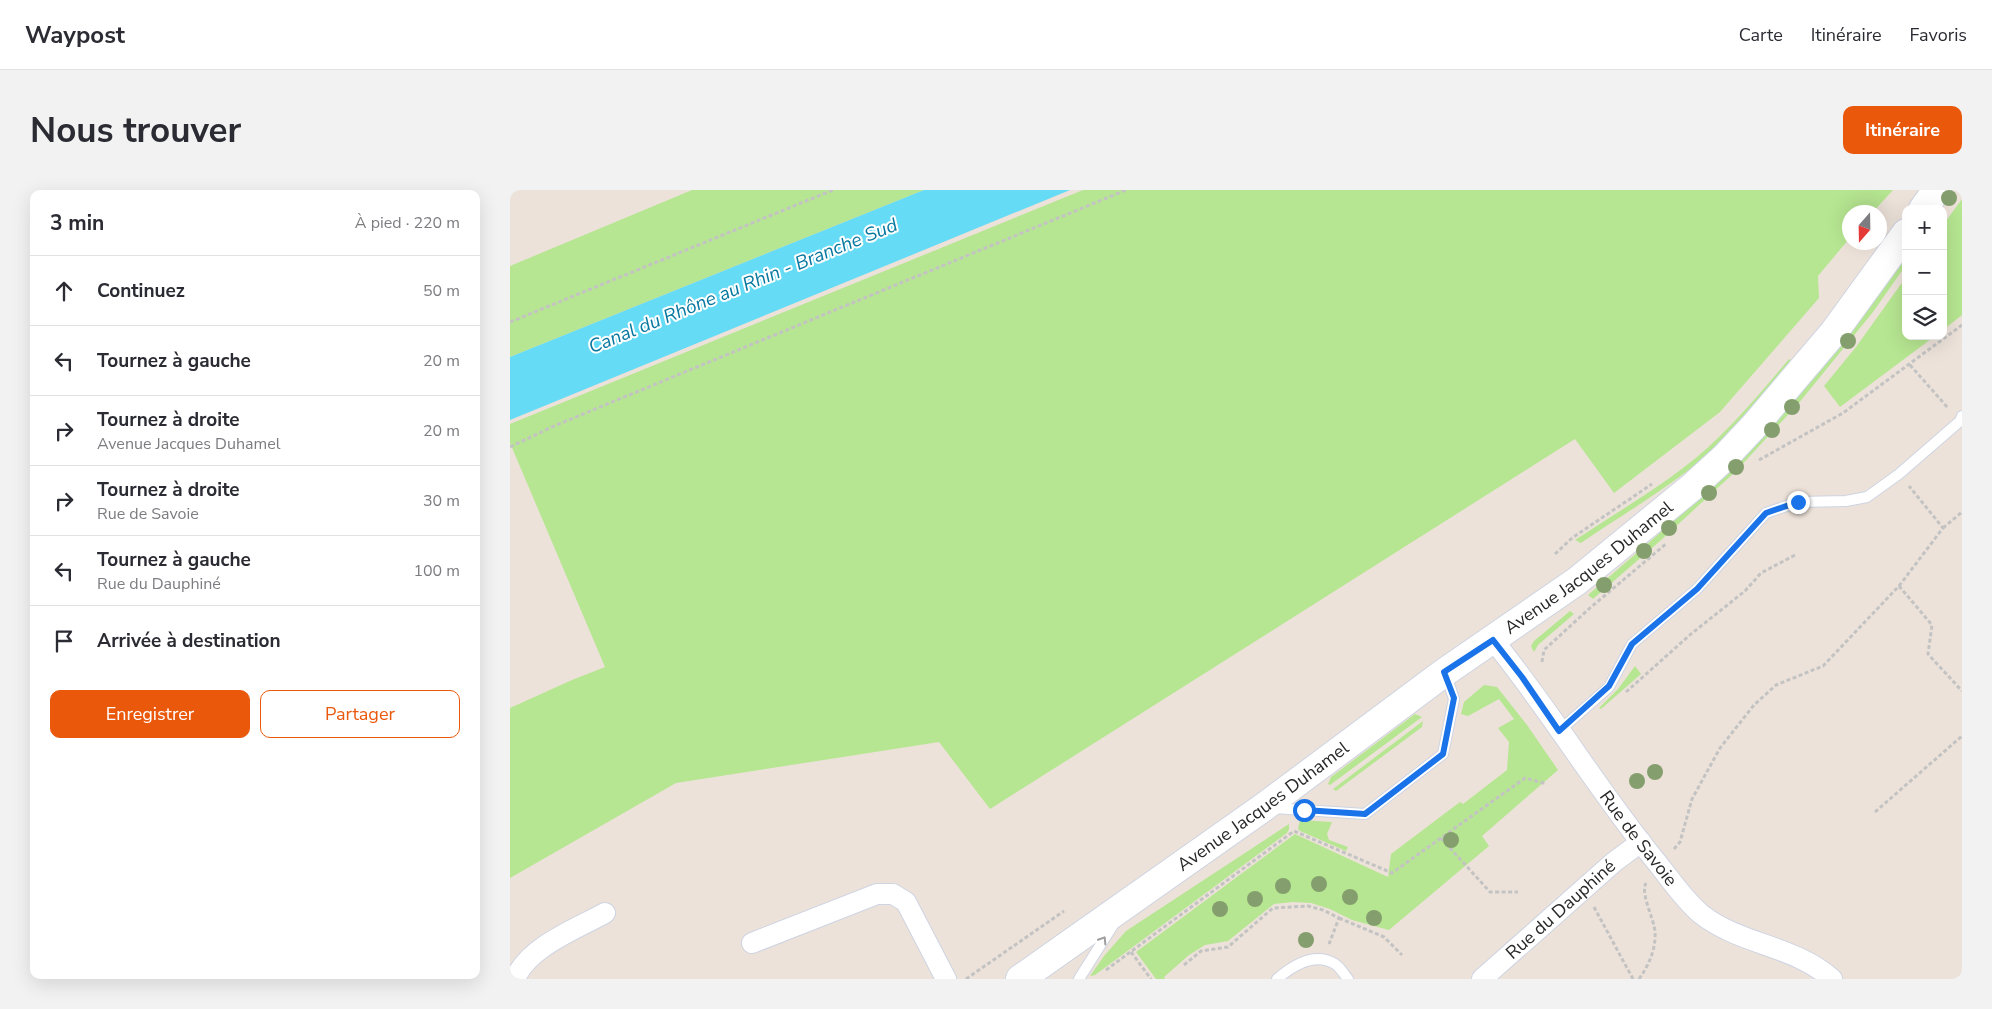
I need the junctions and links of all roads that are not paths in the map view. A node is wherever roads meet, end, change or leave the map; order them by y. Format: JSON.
{"nodes":[{"id":1,"x":1937,"y":190,"type":"edge"},
{"id":2,"x":1927,"y":205,"type":"edge"},
{"id":3,"x":1902,"y":238,"type":"edge"},
{"id":4,"x":1961,"y":418,"type":"edge"},
{"id":5,"x":1493,"y":640,"type":"junction"},
{"id":6,"x":1444,"y":672,"type":"junction"},
{"id":7,"x":1559,"y":731,"type":"junction"},
{"id":8,"x":1264,"y":807,"type":"junction"},
{"id":9,"x":1641,"y":842,"type":"junction"},
{"id":10,"x":1127,"y":902,"type":"junction"},
{"id":11,"x":605,"y":913,"type":"dead end"},
{"id":12,"x":752,"y":942,"type":"dead end"},
{"id":13,"x":516,"y":979,"type":"edge"},
{"id":14,"x":946,"y":979,"type":"edge"},
{"id":15,"x":1020,"y":979,"type":"edge"},
{"id":16,"x":1079,"y":979,"type":"edge"},
{"id":17,"x":1277,"y":979,"type":"edge"},
{"id":18,"x":1348,"y":979,"type":"edge"},
{"id":19,"x":1482,"y":979,"type":"edge"},
{"id":20,"x":1832,"y":979,"type":"edge"}],
"edges":[{"from":1,"to":2,"type":"main road"},
{"from":3,"to":5,"type":"main road","name":"Avenue Jacques Duhamel"},
{"from":4,"to":7,"type":"lane"},
{"from":5,"to":6,"type":"main road","name":"Avenue Jacques Duhamel"},
{"from":5,"to":7,"type":"street","name":"Rue de Savoie"},
{"from":6,"to":8,"type":"main road","name":"Avenue Jacques Duhamel"},
{"from":6,"to":8,"type":"lane"},
{"from":7,"to":9,"type":"street","name":"Rue de Savoie"},
{"from":8,"to":10,"type":"main road","name":"Avenue Jacques Duhamel"},
{"from":9,"to":19,"type":"street","name":"Rue du Dauphiné"},
{"from":9,"to":20,"type":"street","name":"Rue de Savoie"},
{"from":10,"to":15,"type":"main road","name":"Avenue Jacques Duhamel"},
{"from":16,"to":10,"type":"lane","one_way":true},
{"from":11,"to":13,"type":"street"},
{"from":12,"to":14,"type":"street"},
{"from":17,"to":18,"type":"lane"}]}
